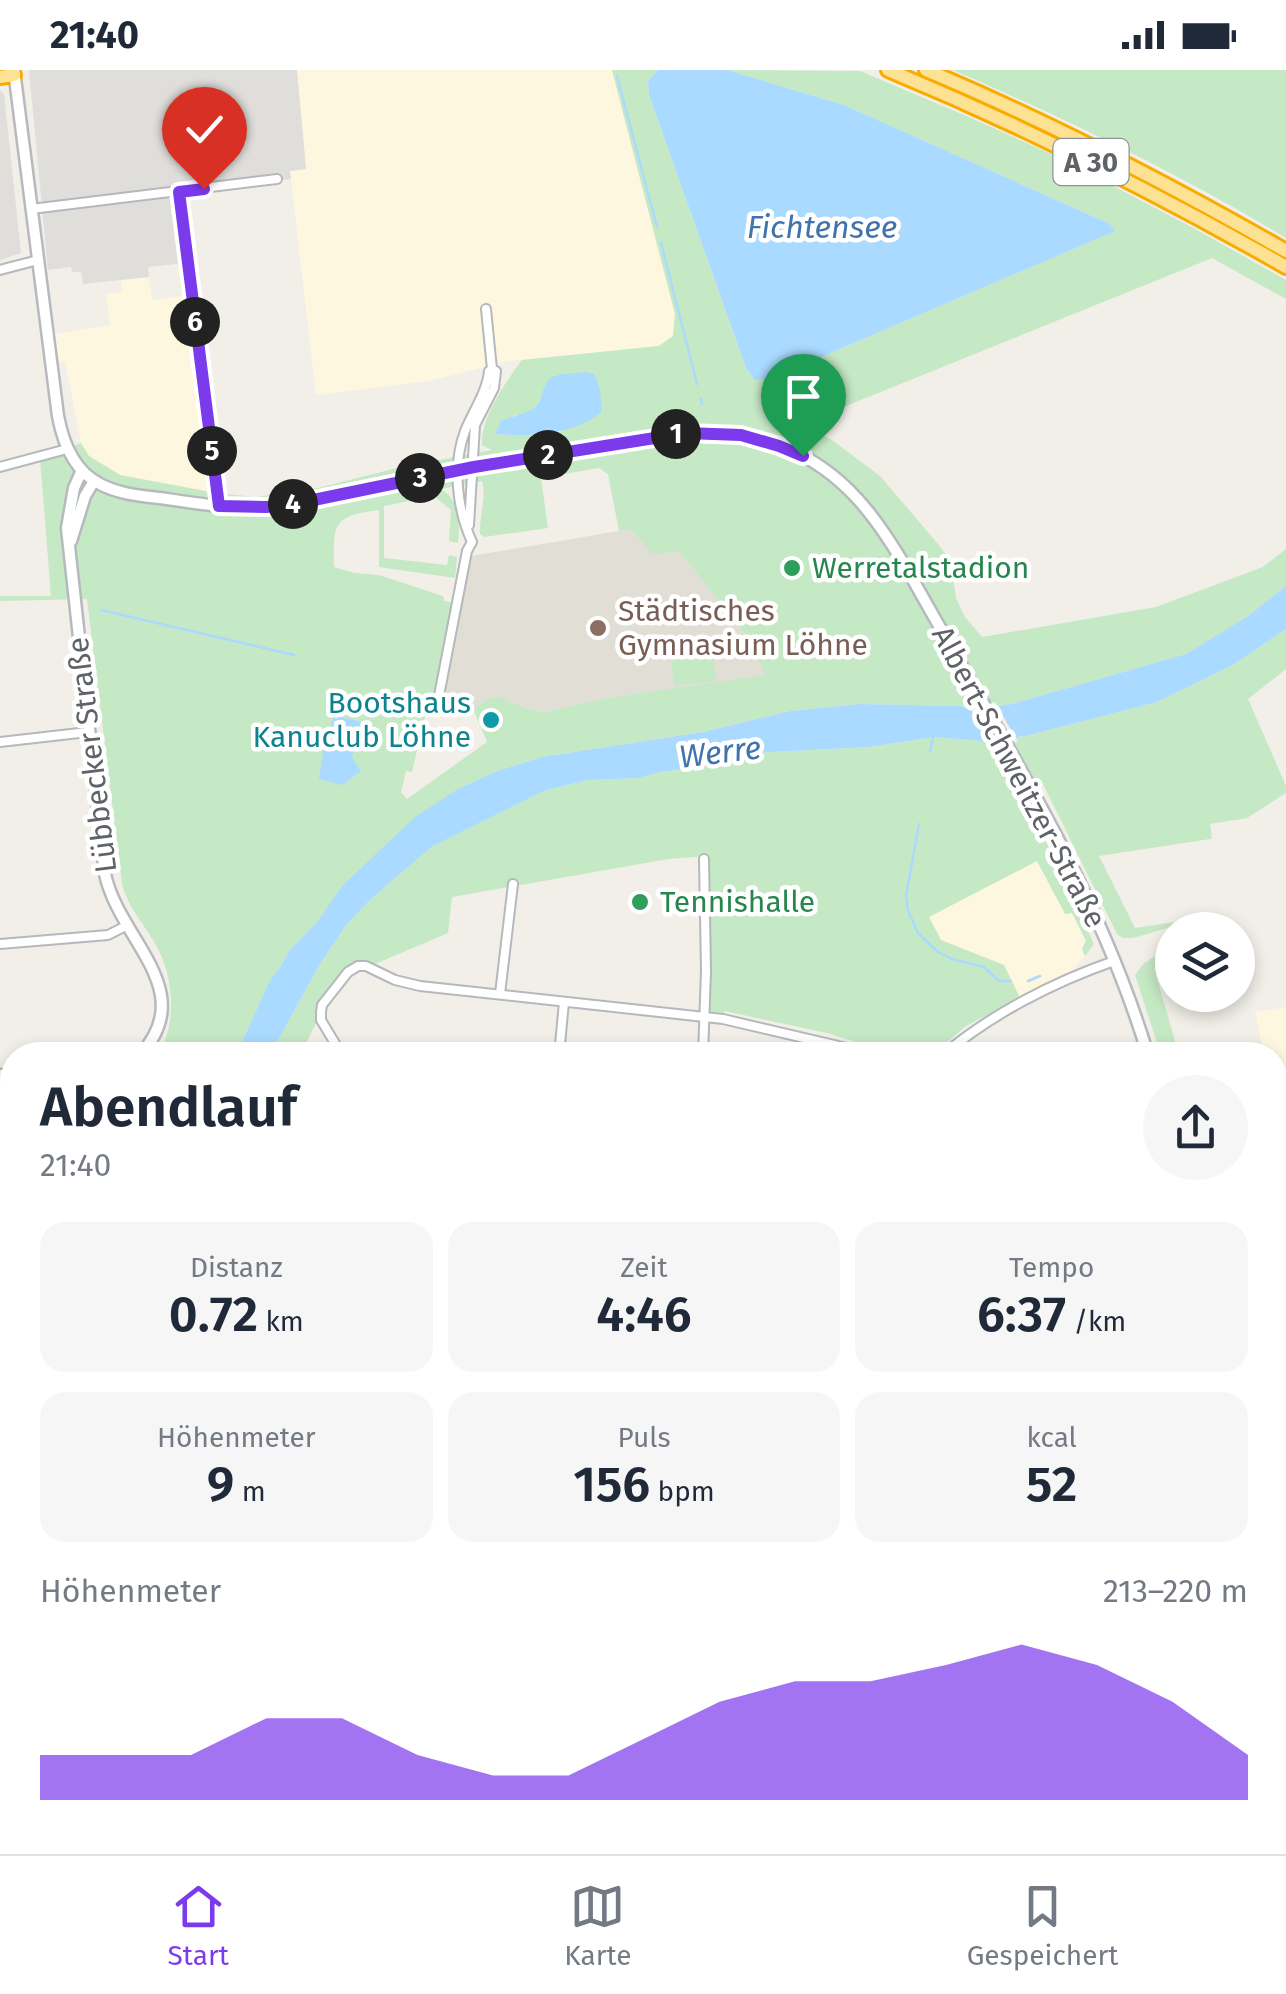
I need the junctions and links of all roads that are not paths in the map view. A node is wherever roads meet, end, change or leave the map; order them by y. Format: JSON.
{"nodes":[{"id":1,"x":888,"y":70,"type":"edge"},
{"id":2,"x":926,"y":70,"type":"edge"},
{"id":3,"x":9,"y":74,"type":"edge"},
{"id":4,"x":277,"y":178,"type":"dead end"},
{"id":5,"x":179,"y":192,"type":"junction"},
{"id":6,"x":31,"y":210,"type":"junction"},
{"id":7,"x":1286,"y":251,"type":"edge"},
{"id":8,"x":38,"y":260,"type":"junction"},
{"id":9,"x":1286,"y":267,"type":"edge"},
{"id":10,"x":0,"y":270,"type":"edge"},
{"id":11,"x":486,"y":309,"type":"dead end"},
{"id":12,"x":492,"y":368,"type":"junction"},
{"id":13,"x":67,"y":449,"type":"junction"},
{"id":14,"x":0,"y":467,"type":"edge"},
{"id":15,"x":474,"y":467,"type":"junction"},
{"id":16,"x":82,"y":470,"type":"junction"},
{"id":17,"x":457,"y":471,"type":"junction"},
{"id":18,"x":94,"y":480,"type":"junction"},
{"id":19,"x":219,"y":506,"type":"junction"},
{"id":20,"x":468,"y":534,"type":"junction"},
{"id":21,"x":69,"y":556,"type":"junction"},
{"id":22,"x":437,"y":706,"type":"dead end"},
{"id":23,"x":88,"y":732,"type":"junction"},
{"id":24,"x":0,"y":742,"type":"edge"},
{"id":25,"x":704,"y":859,"type":"dead end"},
{"id":26,"x":512,"y":884,"type":"dead end"},
{"id":27,"x":126,"y":926,"type":"junction"},
{"id":28,"x":0,"y":944,"type":"edge"},
{"id":29,"x":1114,"y":961,"type":"junction"},
{"id":30,"x":500,"y":994,"type":"junction"},
{"id":31,"x":564,"y":1002,"type":"junction"},
{"id":32,"x":705,"y":1017,"type":"junction"},
{"id":33,"x":149,"y":1042,"type":"edge"},
{"id":34,"x":334,"y":1042,"type":"edge"},
{"id":35,"x":560,"y":1042,"type":"edge"},
{"id":36,"x":704,"y":1042,"type":"edge"},
{"id":37,"x":822,"y":1042,"type":"edge"},
{"id":38,"x":960,"y":1042,"type":"edge"},
{"id":39,"x":1143,"y":1042,"type":"edge"}],
"edges":[{"from":1,"to":9,"type":"highway","number":"A 30"},
{"from":2,"to":7,"type":"highway","number":"A 30"},
{"from":3,"to":6,"type":"main road"},
{"from":4,"to":5,"type":"street"},
{"from":5,"to":6,"type":"street"},
{"from":5,"to":19,"type":"street"},
{"from":6,"to":8,"type":"main road"},
{"from":8,"to":10,"type":"street"},
{"from":8,"to":13,"type":"main road"},
{"from":11,"to":12,"type":"street"},
{"from":12,"to":15,"type":"street"},
{"from":12,"to":17,"type":"street"},
{"from":13,"to":14,"type":"street"},
{"from":13,"to":16,"type":"main road"},
{"from":15,"to":17,"type":"main road","name":"Albert-Schweitzer-Straße"},
{"from":15,"to":20,"type":"street"},
{"from":15,"to":29,"type":"main road","name":"Albert-Schweitzer-Straße"},
{"from":16,"to":18,"type":"main road"},
{"from":16,"to":21,"type":"main road","name":"Lübbecker Straße"},
{"from":17,"to":19,"type":"main road","name":"Albert-Schweitzer-Straße"},
{"from":17,"to":20,"type":"street"},
{"from":18,"to":19,"type":"main road","name":"Albert-Schweitzer-Straße"},
{"from":18,"to":21,"type":"main road","name":"Lübbecker Straße"},
{"from":20,"to":22,"type":"street"},
{"from":21,"to":23,"type":"main road","name":"Lübbecker Straße"},
{"from":23,"to":24,"type":"street"},
{"from":23,"to":27,"type":"main road","name":"Lübbecker Straße"},
{"from":25,"to":32,"type":"street"},
{"from":26,"to":30,"type":"street"},
{"from":27,"to":28,"type":"street"},
{"from":27,"to":33,"type":"main road","name":"Lübbecker Straße"},
{"from":29,"to":38,"type":"street"},
{"from":29,"to":39,"type":"main road","name":"Albert-Schweitzer-Straße"},
{"from":30,"to":31,"type":"street"},
{"from":30,"to":34,"type":"street"},
{"from":31,"to":32,"type":"street"},
{"from":31,"to":35,"type":"street"},
{"from":32,"to":36,"type":"street"},
{"from":32,"to":37,"type":"street"}]}
